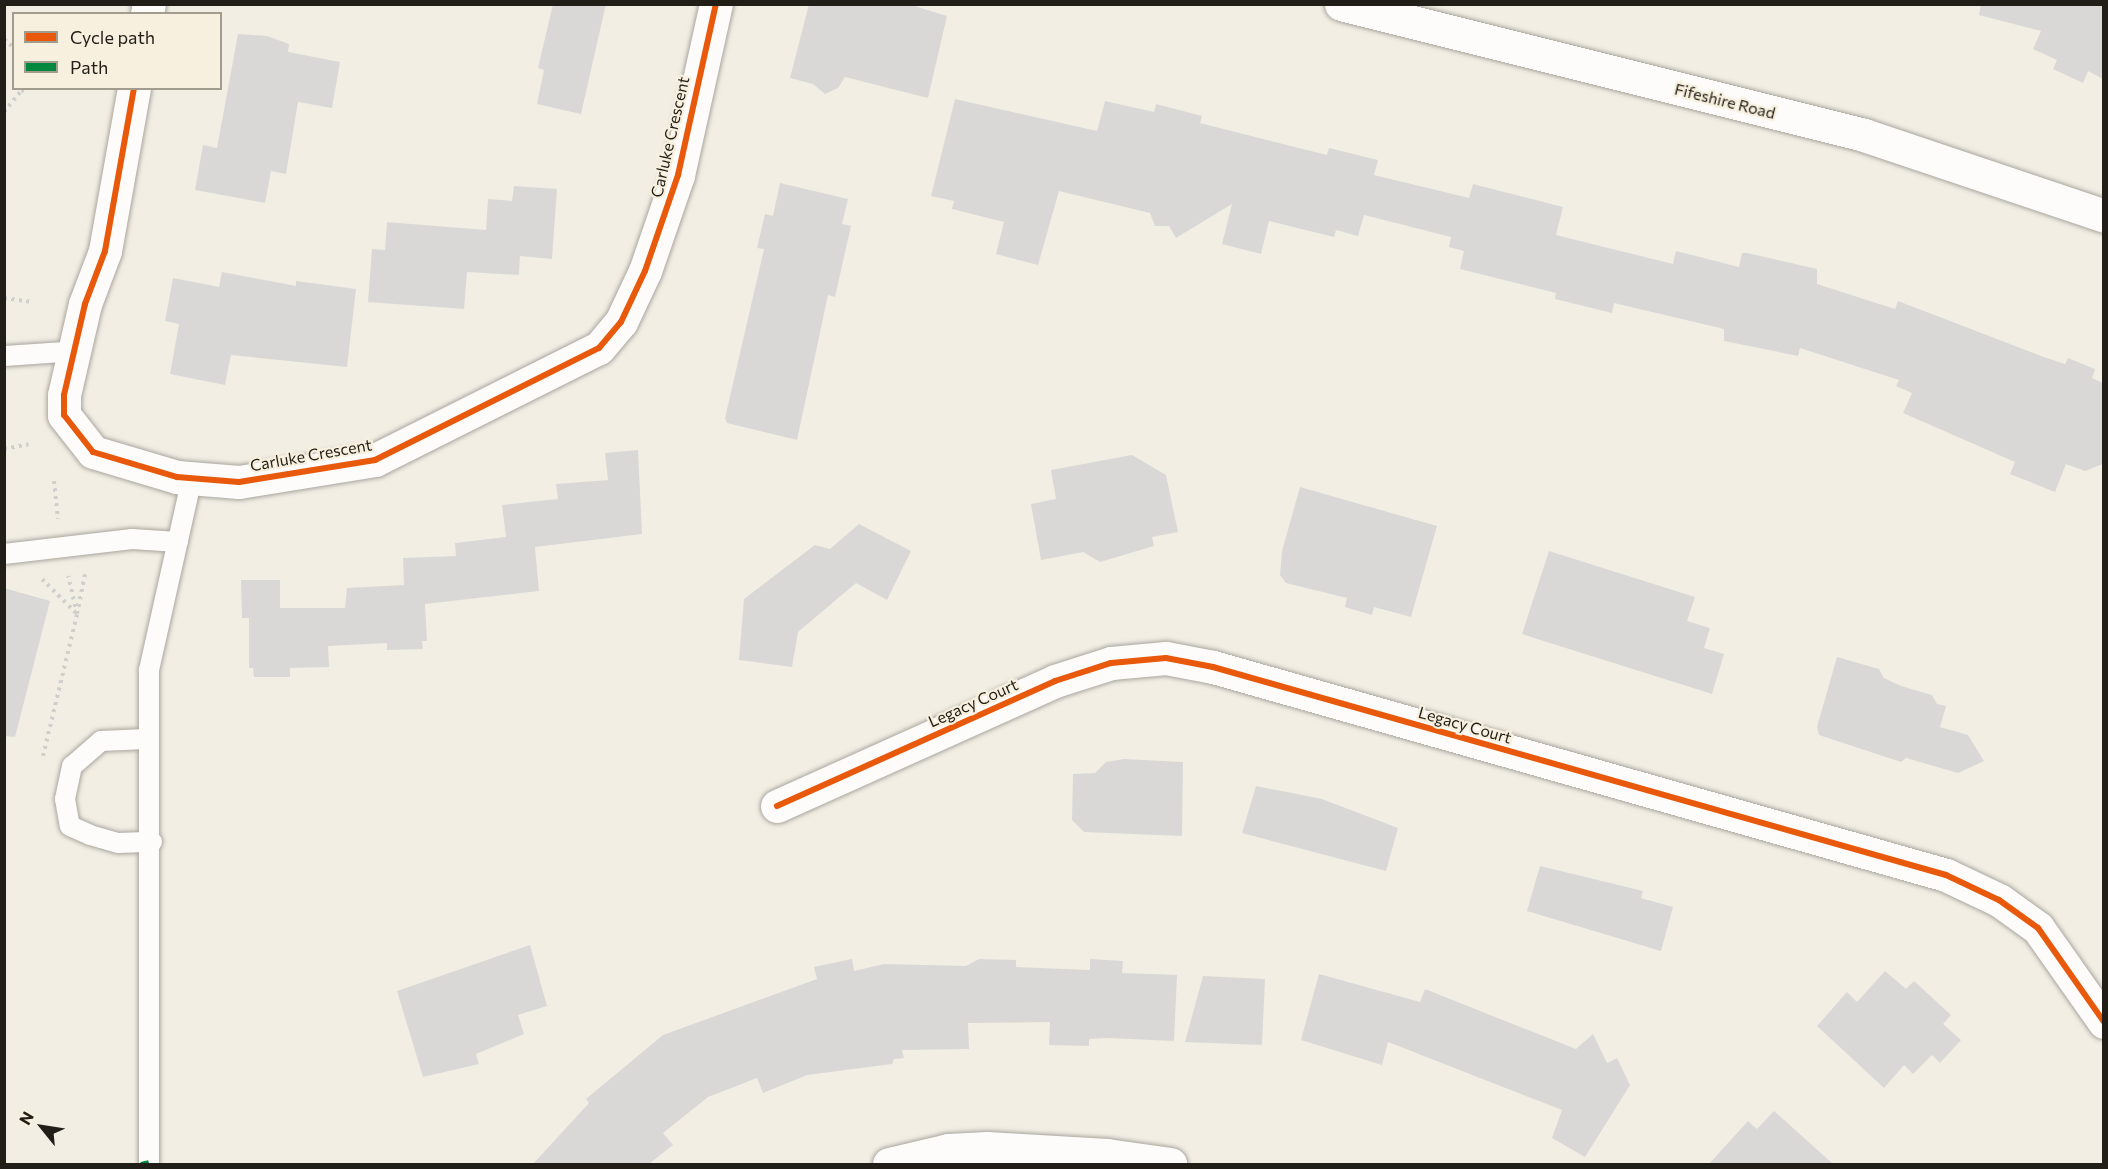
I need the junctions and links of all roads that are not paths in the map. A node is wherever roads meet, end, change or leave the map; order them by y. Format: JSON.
{"nodes":[{"id":1,"x":716,"y":4,"type":"edge"},
{"id":2,"x":1341,"y":4,"type":"edge"},
{"id":3,"x":134,"y":90,"type":"edge"},
{"id":4,"x":2103,"y":216,"type":"edge"},
{"id":5,"x":77,"y":351,"type":"junction"},
{"id":6,"x":4,"y":356,"type":"edge"},
{"id":7,"x":192,"y":478,"type":"junction"},
{"id":8,"x":178,"y":542,"type":"junction"},
{"id":9,"x":4,"y":554,"type":"edge"},
{"id":10,"x":146,"y":739,"type":"junction"},
{"id":11,"x":777,"y":806,"type":"dead end"},
{"id":12,"x":152,"y":842,"type":"junction"},
{"id":13,"x":2103,"y":1022,"type":"edge"},
{"id":14,"x":1106,"y":1160,"type":"edge"},
{"id":15,"x":148,"y":1164,"type":"edge"},
{"id":16,"x":889,"y":1164,"type":"edge"},
{"id":17,"x":1170,"y":1164,"type":"edge"}],
"edges":[{"from":1,"to":7,"type":"street","name":"Carluke Crescent"},
{"from":2,"to":4,"type":"street","name":"Fifeshire Road"},
{"from":3,"to":5,"type":"street","name":"Carluke Crescent"},
{"from":5,"to":6,"type":"lane"},
{"from":5,"to":7,"type":"street","name":"Carluke Crescent"},
{"from":7,"to":8,"type":"lane"},
{"from":8,"to":9,"type":"lane"},
{"from":8,"to":10,"type":"lane"},
{"from":10,"to":12,"type":"lane"},
{"from":10,"to":12,"type":"lane"},
{"from":11,"to":13,"type":"street","name":"Legacy Court"},
{"from":12,"to":15,"type":"lane"},
{"from":14,"to":16,"type":"street"},
{"from":14,"to":17,"type":"street"}]}
